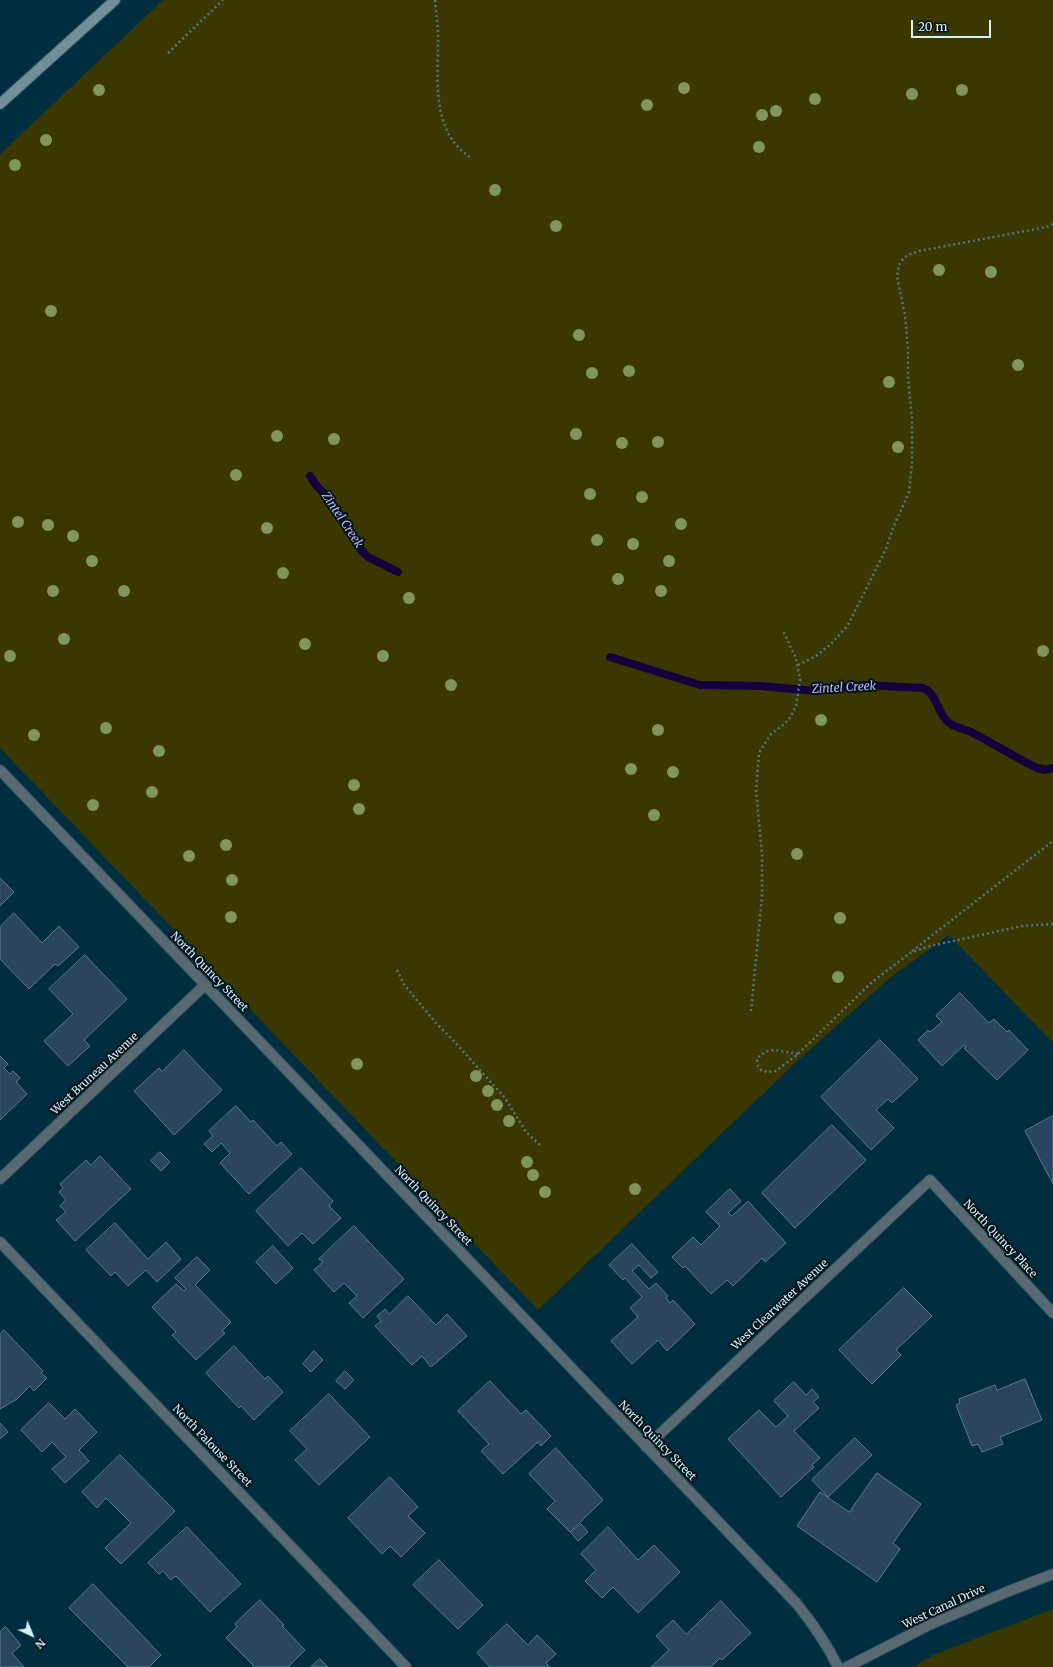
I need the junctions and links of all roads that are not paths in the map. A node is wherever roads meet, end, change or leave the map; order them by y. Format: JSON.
{"nodes":[{"id":1,"x":115,"y":0,"type":"edge"},
{"id":2,"x":0,"y":104,"type":"edge"},
{"id":3,"x":0,"y":770,"type":"edge"},
{"id":4,"x":205,"y":985,"type":"junction"},
{"id":5,"x":0,"y":1179,"type":"edge"},
{"id":6,"x":930,"y":1180,"type":"joint"},
{"id":7,"x":0,"y":1242,"type":"edge"},
{"id":8,"x":1053,"y":1314,"type":"edge"},
{"id":9,"x":646,"y":1447,"type":"junction"},
{"id":10,"x":1053,"y":1574,"type":"edge"},
{"id":11,"x":406,"y":1667,"type":"edge"},
{"id":12,"x":838,"y":1667,"type":"edge"},
{"id":13,"x":847,"y":1667,"type":"edge"}],
"edges":[{"from":1,"to":2,"type":"main road"},
{"from":3,"to":4,"type":"street","name":"North Quincy Street"},
{"from":4,"to":5,"type":"street","name":"West Bruneau Avenue"},
{"from":4,"to":9,"type":"street","name":"North Quincy Street"},
{"from":6,"to":8,"type":"street","name":"North Quincy Place"},
{"from":6,"to":9,"type":"street","name":"West Clearwater Avenue"},
{"from":7,"to":11,"type":"street","name":"North Palouse Street"},
{"from":9,"to":12,"type":"street","name":"North Quincy Street"},
{"from":10,"to":13,"type":"street","name":"West Canal Drive"}]}
